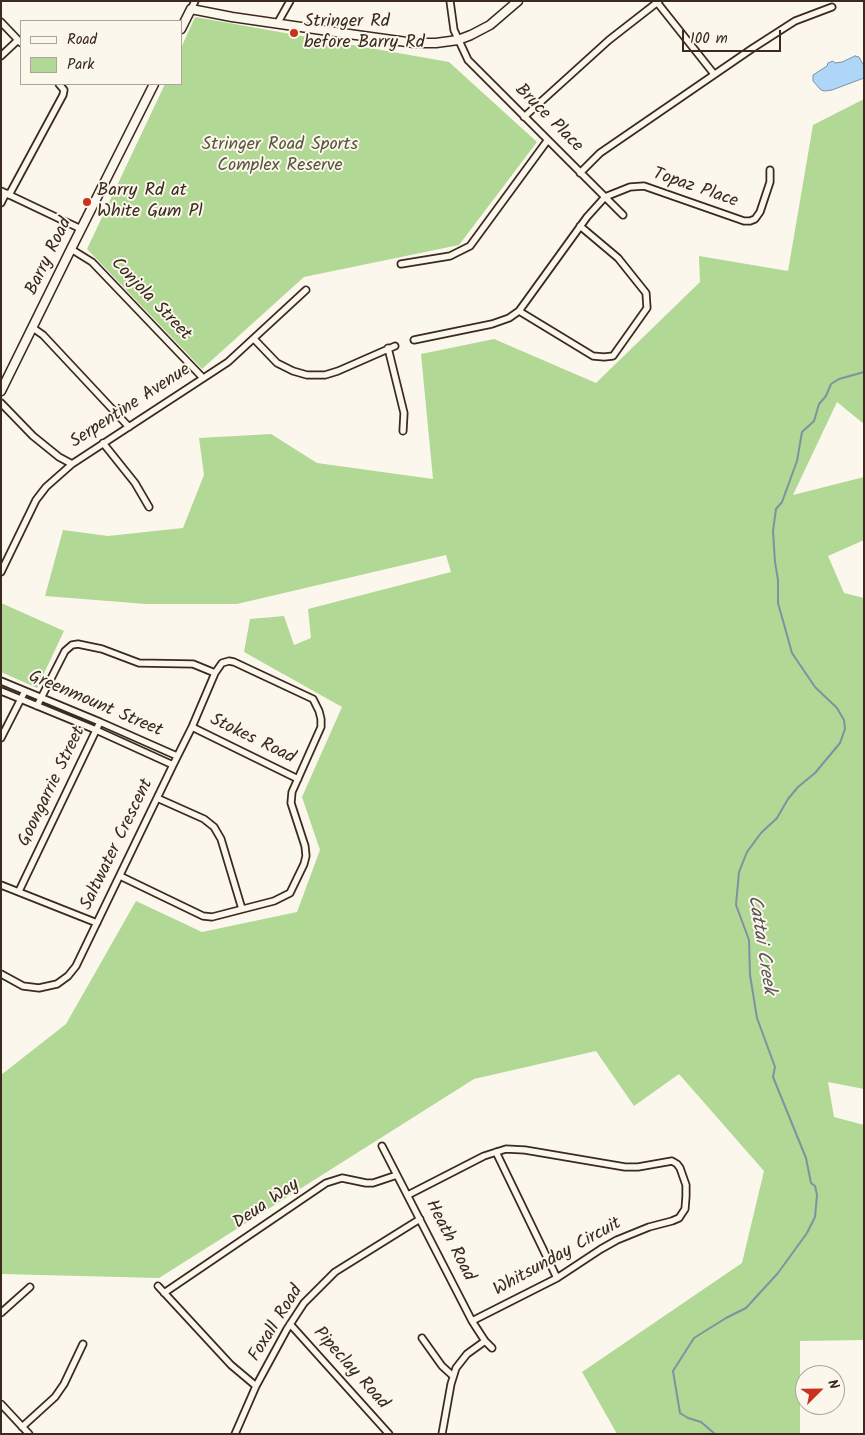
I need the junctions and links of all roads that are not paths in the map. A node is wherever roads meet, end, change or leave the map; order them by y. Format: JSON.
{"nodes":[{"id":1,"x":290,"y":1,"type":"edge"},
{"id":2,"x":450,"y":1,"type":"edge"},
{"id":3,"x":518,"y":1,"type":"edge"},
{"id":4,"x":657,"y":2,"type":"edge"},
{"id":5,"x":193,"y":5,"type":"edge"},
{"id":6,"x":832,"y":7,"type":"dead end"},
{"id":7,"x":1,"y":22,"type":"edge"},
{"id":8,"x":277,"y":24,"type":"junction"},
{"id":9,"x":182,"y":27,"type":"edge"},
{"id":10,"x":458,"y":40,"type":"junction"},
{"id":11,"x":20,"y":42,"type":"edge"},
{"id":12,"x":1,"y":56,"type":"edge"},
{"id":13,"x":714,"y":74,"type":"junction"},
{"id":14,"x":60,"y":85,"type":"edge"},
{"id":15,"x":153,"y":85,"type":"edge"},
{"id":16,"x":524,"y":117,"type":"junction"},
{"id":17,"x":547,"y":140,"type":"junction"},
{"id":18,"x":770,"y":170,"type":"dead end"},
{"id":19,"x":580,"y":173,"type":"junction"},
{"id":20,"x":5,"y":193,"type":"edge"},
{"id":21,"x":605,"y":197,"type":"junction"},
{"id":22,"x":1,"y":203,"type":"edge"},
{"id":23,"x":623,"y":215,"type":"dead end"},
{"id":24,"x":580,"y":226,"type":"junction"},
{"id":25,"x":81,"y":229,"type":"junction"},
{"id":26,"x":71,"y":248,"type":"junction"},
{"id":27,"x":400,"y":264,"type":"dead end"},
{"id":28,"x":306,"y":290,"type":"dead end"},
{"id":29,"x":519,"y":310,"type":"junction"},
{"id":30,"x":33,"y":328,"type":"junction"},
{"id":31,"x":254,"y":339,"type":"junction"},
{"id":32,"x":414,"y":340,"type":"dead end"},
{"id":33,"x":394,"y":346,"type":"dead end"},
{"id":34,"x":388,"y":348,"type":"junction"},
{"id":35,"x":203,"y":378,"type":"junction"},
{"id":36,"x":1,"y":391,"type":"edge"},
{"id":37,"x":1,"y":403,"type":"edge"},
{"id":38,"x":129,"y":427,"type":"junction"},
{"id":39,"x":403,"y":431,"type":"dead end"},
{"id":40,"x":103,"y":443,"type":"junction"},
{"id":41,"x":72,"y":464,"type":"junction"},
{"id":42,"x":150,"y":507,"type":"dead end"},
{"id":43,"x":1,"y":572,"type":"edge"},
{"id":44,"x":215,"y":673,"type":"junction"},
{"id":45,"x":1,"y":681,"type":"edge"},
{"id":46,"x":1,"y":691,"type":"edge"},
{"id":47,"x":25,"y":691,"type":"junction"},
{"id":48,"x":41,"y":697,"type":"junction"},
{"id":49,"x":20,"y":699,"type":"junction"},
{"id":50,"x":37,"y":706,"type":"junction"},
{"id":51,"x":100,"y":722,"type":"junction"},
{"id":52,"x":192,"y":727,"type":"junction"},
{"id":53,"x":96,"y":730,"type":"junction"},
{"id":54,"x":1,"y":738,"type":"edge"},
{"id":55,"x":177,"y":756,"type":"junction"},
{"id":56,"x":173,"y":765,"type":"junction"},
{"id":57,"x":298,"y":779,"type":"junction"},
{"id":58,"x":158,"y":798,"type":"junction"},
{"id":59,"x":120,"y":876,"type":"junction"},
{"id":60,"x":1,"y":885,"type":"edge"},
{"id":61,"x":19,"y":892,"type":"junction"},
{"id":62,"x":242,"y":909,"type":"junction"},
{"id":63,"x":97,"y":923,"type":"junction"},
{"id":64,"x":1,"y":974,"type":"edge"},
{"id":65,"x":382,"y":1146,"type":"dead end"},
{"id":66,"x":496,"y":1152,"type":"junction"},
{"id":67,"x":397,"y":1175,"type":"junction"},
{"id":68,"x":408,"y":1195,"type":"junction"},
{"id":69,"x":420,"y":1219,"type":"junction"},
{"id":70,"x":557,"y":1278,"type":"junction"},
{"id":71,"x":158,"y":1286,"type":"dead end"},
{"id":72,"x":30,"y":1287,"type":"dead end"},
{"id":73,"x":164,"y":1293,"type":"junction"},
{"id":74,"x":1,"y":1313,"type":"edge"},
{"id":75,"x":472,"y":1322,"type":"junction"},
{"id":76,"x":290,"y":1324,"type":"junction"},
{"id":77,"x":422,"y":1338,"type":"dead end"},
{"id":78,"x":485,"y":1341,"type":"junction"},
{"id":79,"x":83,"y":1344,"type":"dead end"},
{"id":80,"x":492,"y":1348,"type":"dead end"},
{"id":81,"x":453,"y":1376,"type":"junction"},
{"id":82,"x":256,"y":1386,"type":"junction"},
{"id":83,"x":1,"y":1404,"type":"edge"},
{"id":84,"x":22,"y":1427,"type":"junction"},
{"id":85,"x":29,"y":1434,"type":"edge"},
{"id":86,"x":235,"y":1434,"type":"edge"},
{"id":87,"x":389,"y":1434,"type":"edge"},
{"id":88,"x":442,"y":1434,"type":"edge"}],
"edges":[{"from":1,"to":8,"type":"street"},
{"from":2,"to":10,"type":"street","name":"Bruce Place"},
{"from":3,"to":10,"type":"street"},
{"from":4,"to":13,"type":"street"},
{"from":4,"to":16,"type":"street"},
{"from":5,"to":8,"type":"street"},
{"from":5,"to":9,"type":"street"},
{"from":6,"to":13,"type":"street"},
{"from":7,"to":11,"type":"street"},
{"from":8,"to":10,"type":"street"},
{"from":10,"to":16,"type":"street","name":"Bruce Place"},
{"from":11,"to":12,"type":"street"},
{"from":13,"to":19,"type":"street"},
{"from":14,"to":20,"type":"street"},
{"from":15,"to":25,"type":"street","name":"Barry Road"},
{"from":16,"to":17,"type":"street","name":"Bruce Place"},
{"from":17,"to":19,"type":"street","name":"Bruce Place"},
{"from":17,"to":27,"type":"street"},
{"from":18,"to":21,"type":"street","name":"Topaz Place"},
{"from":19,"to":21,"type":"street","name":"Bruce Place"},
{"from":20,"to":22,"type":"street"},
{"from":20,"to":25,"type":"street"},
{"from":21,"to":23,"type":"street","name":"Bruce Place"},
{"from":21,"to":24,"type":"street"},
{"from":24,"to":29,"type":"street"},
{"from":24,"to":29,"type":"street"},
{"from":25,"to":26,"type":"street","name":"Barry Road"},
{"from":26,"to":30,"type":"street","name":"Barry Road"},
{"from":26,"to":35,"type":"street","name":"Conjola Street"},
{"from":28,"to":31,"type":"street","name":"Serpentine Avenue"},
{"from":29,"to":32,"type":"street"},
{"from":30,"to":36,"type":"street","name":"Barry Road"},
{"from":30,"to":38,"type":"street"},
{"from":31,"to":34,"type":"street"},
{"from":31,"to":35,"type":"street","name":"Serpentine Avenue"},
{"from":33,"to":34,"type":"street"},
{"from":34,"to":39,"type":"street"},
{"from":35,"to":38,"type":"street","name":"Serpentine Avenue"},
{"from":37,"to":41,"type":"street"},
{"from":38,"to":40,"type":"street","name":"Serpentine Avenue"},
{"from":40,"to":41,"type":"street","name":"Serpentine Avenue"},
{"from":40,"to":42,"type":"street"},
{"from":41,"to":43,"type":"street","name":"Serpentine Avenue"},
{"from":44,"to":48,"type":"street"},
{"from":44,"to":52,"type":"street","name":"Saltwater Crescent"},
{"from":44,"to":57,"type":"street","name":"Saltwater Crescent"},
{"from":45,"to":47,"type":"street","name":"Greenmount Street"},
{"from":46,"to":49,"type":"street","name":"Greenmount Street"},
{"from":47,"to":48,"type":"street","name":"Greenmount Street"},
{"from":47,"to":49,"type":"street"},
{"from":48,"to":50,"type":"street"},
{"from":48,"to":51,"type":"street","name":"Greenmount Street"},
{"from":49,"to":50,"type":"street","name":"Greenmount Street"},
{"from":49,"to":54,"type":"street"},
{"from":50,"to":53,"type":"street","name":"Greenmount Street"},
{"from":51,"to":53,"type":"street","name":"Goongarrie Street"},
{"from":51,"to":55,"type":"street","name":"Greenmount Street"},
{"from":52,"to":55,"type":"street","name":"Saltwater Crescent"},
{"from":52,"to":57,"type":"street","name":"Stokes Road"},
{"from":53,"to":56,"type":"street","name":"Greenmount Street"},
{"from":53,"to":61,"type":"street","name":"Goongarrie Street"},
{"from":55,"to":56,"type":"street","name":"Saltwater Crescent"},
{"from":56,"to":58,"type":"street","name":"Saltwater Crescent"},
{"from":57,"to":62,"type":"street"},
{"from":58,"to":59,"type":"street","name":"Saltwater Crescent"},
{"from":58,"to":62,"type":"street"},
{"from":59,"to":62,"type":"street"},
{"from":59,"to":63,"type":"street","name":"Saltwater Crescent"},
{"from":60,"to":61,"type":"street"},
{"from":61,"to":63,"type":"street"},
{"from":63,"to":64,"type":"street","name":"Saltwater Crescent"},
{"from":65,"to":67,"type":"street","name":"Heath Road"},
{"from":66,"to":68,"type":"street","name":"Whitsunday Circuit"},
{"from":66,"to":70,"type":"street"},
{"from":66,"to":70,"type":"street","name":"Whitsunday Circuit"},
{"from":67,"to":68,"type":"street","name":"Heath Road"},
{"from":67,"to":73,"type":"street","name":"Deua Way"},
{"from":68,"to":69,"type":"street","name":"Heath Road"},
{"from":69,"to":75,"type":"street","name":"Heath Road"},
{"from":69,"to":76,"type":"street","name":"Foxall Road"},
{"from":70,"to":75,"type":"street","name":"Whitsunday Circuit"},
{"from":71,"to":73,"type":"street"},
{"from":72,"to":74,"type":"street"},
{"from":73,"to":82,"type":"street"},
{"from":75,"to":78,"type":"street","name":"Heath Road"},
{"from":76,"to":82,"type":"street","name":"Foxall Road"},
{"from":76,"to":87,"type":"street","name":"Pipeclay Road"},
{"from":77,"to":81,"type":"street"},
{"from":78,"to":80,"type":"street","name":"Heath Road"},
{"from":78,"to":81,"type":"street"},
{"from":79,"to":84,"type":"street"},
{"from":81,"to":88,"type":"street"},
{"from":82,"to":86,"type":"street","name":"Foxall Road"},
{"from":83,"to":84,"type":"street"},
{"from":84,"to":85,"type":"street"}]}
